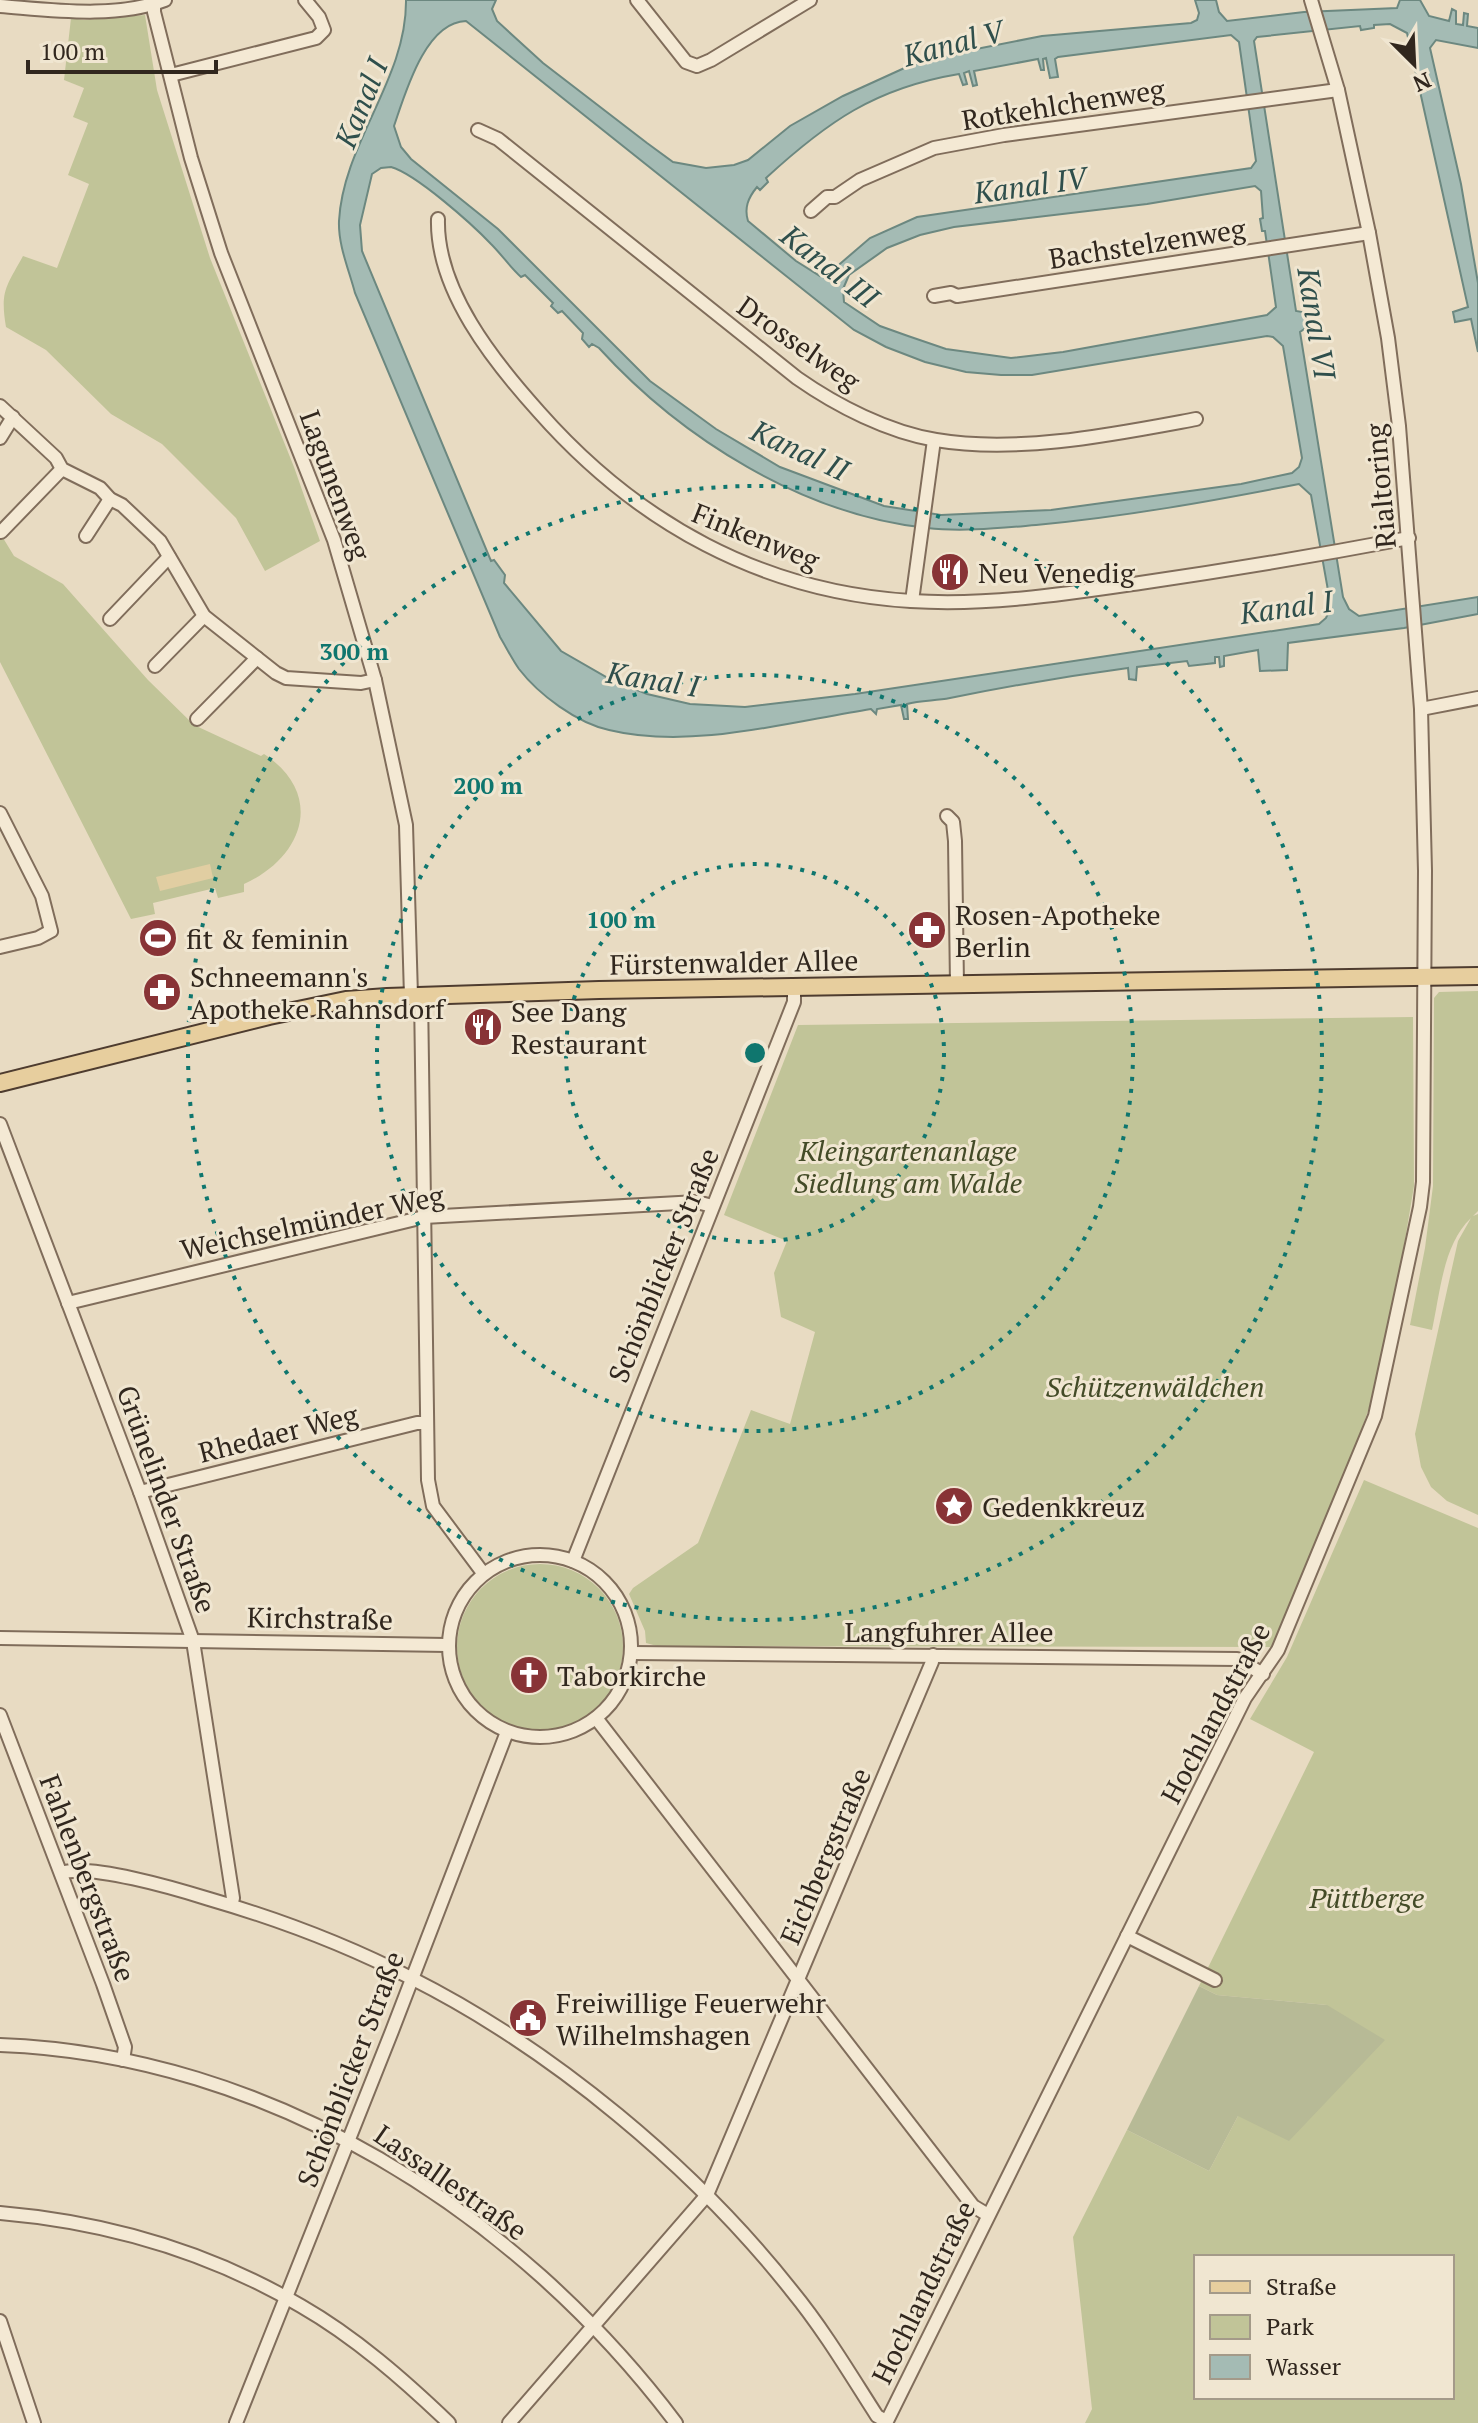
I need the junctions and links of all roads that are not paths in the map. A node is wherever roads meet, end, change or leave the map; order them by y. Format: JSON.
{"nodes":[{"id":1,"x":305,"y":0,"type":"edge"},
{"id":2,"x":637,"y":0,"type":"edge"},
{"id":3,"x":810,"y":0,"type":"edge"},
{"id":4,"x":159,"y":2,"type":"edge"},
{"id":5,"x":1312,"y":2,"type":"edge"},
{"id":6,"x":0,"y":6,"type":"edge"},
{"id":7,"x":171,"y":75,"type":"junction"},
{"id":8,"x":1338,"y":90,"type":"junction"},
{"id":9,"x":478,"y":130,"type":"dead end"},
{"id":10,"x":811,"y":211,"type":"dead end"},
{"id":11,"x":438,"y":219,"type":"dead end"},
{"id":12,"x":1369,"y":233,"type":"junction"},
{"id":13,"x":934,"y":296,"type":"dead end"},
{"id":14,"x":0,"y":406,"type":"edge"},
{"id":15,"x":13,"y":417,"type":"junction"},
{"id":16,"x":1196,"y":419,"type":"dead end"},
{"id":17,"x":0,"y":438,"type":"edge"},
{"id":18,"x":934,"y":440,"type":"junction"},
{"id":19,"x":62,"y":469,"type":"junction"},
{"id":20,"x":110,"y":499,"type":"junction"},
{"id":21,"x":1,"y":532,"type":"edge"},
{"id":22,"x":86,"y":536,"type":"dead end"},
{"id":23,"x":1409,"y":538,"type":"junction"},
{"id":24,"x":169,"y":557,"type":"junction"},
{"id":25,"x":912,"y":601,"type":"junction"},
{"id":26,"x":204,"y":616,"type":"junction"},
{"id":27,"x":110,"y":619,"type":"dead end"},
{"id":28,"x":257,"y":658,"type":"junction"},
{"id":29,"x":155,"y":666,"type":"dead end"},
{"id":30,"x":375,"y":680,"type":"junction"},
{"id":31,"x":1478,"y":698,"type":"edge"},
{"id":32,"x":1421,"y":709,"type":"junction"},
{"id":33,"x":197,"y":719,"type":"dead end"},
{"id":34,"x":0,"y":813,"type":"edge"},
{"id":35,"x":947,"y":816,"type":"dead end"},
{"id":36,"x":0,"y":947,"type":"edge"},
{"id":37,"x":1478,"y":976,"type":"edge"},
{"id":38,"x":1425,"y":978,"type":"junction"},
{"id":39,"x":957,"y":985,"type":"junction"},
{"id":40,"x":794,"y":987,"type":"junction"},
{"id":41,"x":416,"y":995,"type":"junction"},
{"id":42,"x":0,"y":1083,"type":"edge"},
{"id":43,"x":0,"y":1124,"type":"edge"},
{"id":44,"x":712,"y":1206,"type":"junction"},
{"id":45,"x":424,"y":1217,"type":"junction"},
{"id":46,"x":68,"y":1303,"type":"junction"},
{"id":47,"x":427,"y":1423,"type":"junction"},
{"id":48,"x":140,"y":1492,"type":"junction"},
{"id":49,"x":573,"y":1561,"type":"junction"},
{"id":50,"x":483,"y":1573,"type":"junction"},
{"id":51,"x":0,"y":1638,"type":"edge"},
{"id":52,"x":193,"y":1641,"type":"junction"},
{"id":53,"x":447,"y":1645,"type":"junction"},
{"id":54,"x":632,"y":1653,"type":"junction"},
{"id":55,"x":933,"y":1655,"type":"junction"},
{"id":56,"x":1263,"y":1674,"type":"junction"},
{"id":57,"x":0,"y":1715,"type":"edge"},
{"id":58,"x":596,"y":1718,"type":"junction"},
{"id":59,"x":507,"y":1732,"type":"junction"},
{"id":60,"x":61,"y":1873,"type":"junction"},
{"id":61,"x":231,"y":1905,"type":"junction"},
{"id":62,"x":1127,"y":1936,"type":"junction"},
{"id":63,"x":412,"y":1978,"type":"junction"},
{"id":64,"x":799,"y":1980,"type":"junction"},
{"id":65,"x":1215,"y":1980,"type":"dead end"},
{"id":66,"x":0,"y":2045,"type":"edge"},
{"id":67,"x":123,"y":2060,"type":"junction"},
{"id":68,"x":348,"y":2140,"type":"junction"},
{"id":69,"x":707,"y":2195,"type":"junction"},
{"id":70,"x":0,"y":2213,"type":"edge"},
{"id":71,"x":988,"y":2215,"type":"junction"},
{"id":72,"x":287,"y":2299,"type":"junction"},
{"id":73,"x":0,"y":2321,"type":"edge"},
{"id":74,"x":594,"y":2326,"type":"junction"},
{"id":75,"x":886,"y":2422,"type":"edge"},
{"id":76,"x":34,"y":2423,"type":"edge"},
{"id":77,"x":236,"y":2423,"type":"edge"},
{"id":78,"x":449,"y":2423,"type":"edge"},
{"id":79,"x":509,"y":2423,"type":"edge"},
{"id":80,"x":676,"y":2423,"type":"edge"}],
"edges":[{"from":1,"to":7,"type":"street"},
{"from":2,"to":3,"type":"street"},
{"from":4,"to":6,"type":"street"},
{"from":4,"to":7,"type":"street","name":"Lagunenweg"},
{"from":5,"to":8,"type":"street","name":"Rialtoring"},
{"from":7,"to":30,"type":"street","name":"Lagunenweg"},
{"from":8,"to":10,"type":"street","name":"Rotkehlchenweg"},
{"from":8,"to":12,"type":"street","name":"Rialtoring"},
{"from":9,"to":18,"type":"street","name":"Drosselweg"},
{"from":11,"to":25,"type":"street","name":"Finkenweg"},
{"from":12,"to":13,"type":"street","name":"Bachstelzenweg"},
{"from":12,"to":23,"type":"street","name":"Rialtoring"},
{"from":14,"to":15,"type":"street"},
{"from":15,"to":17,"type":"street"},
{"from":15,"to":19,"type":"street"},
{"from":16,"to":18,"type":"street","name":"Drosselweg"},
{"from":18,"to":25,"type":"street"},
{"from":19,"to":20,"type":"street"},
{"from":19,"to":21,"type":"street"},
{"from":20,"to":22,"type":"street"},
{"from":20,"to":24,"type":"street"},
{"from":23,"to":25,"type":"street","name":"Finkenweg"},
{"from":23,"to":32,"type":"street","name":"Rialtoring"},
{"from":24,"to":26,"type":"street"},
{"from":24,"to":27,"type":"street"},
{"from":26,"to":28,"type":"street"},
{"from":26,"to":29,"type":"street"},
{"from":28,"to":30,"type":"street"},
{"from":28,"to":33,"type":"street"},
{"from":30,"to":41,"type":"street","name":"Lagunenweg"},
{"from":31,"to":32,"type":"street"},
{"from":32,"to":38,"type":"street","name":"Rialtoring"},
{"from":34,"to":36,"type":"street"},
{"from":35,"to":39,"type":"street"},
{"from":37,"to":38,"type":"main road","name":"Fürstenwalder Allee"},
{"from":38,"to":39,"type":"main road","name":"Fürstenwalder Allee"},
{"from":38,"to":56,"type":"street","name":"Hochlandstraße"},
{"from":39,"to":40,"type":"main road","name":"Fürstenwalder Allee"},
{"from":40,"to":41,"type":"main road","name":"Fürstenwalder Allee"},
{"from":40,"to":44,"type":"street","name":"Schönblicker Straße"},
{"from":41,"to":42,"type":"main road","name":"Fürstenwalder Allee"},
{"from":41,"to":45,"type":"street","name":"Lagunenweg"},
{"from":43,"to":46,"type":"street","name":"Grünelinder Straße"},
{"from":44,"to":45,"type":"street","name":"Weichselmünder Weg"},
{"from":44,"to":49,"type":"street","name":"Schönblicker Straße"},
{"from":45,"to":46,"type":"street","name":"Weichselmünder Weg"},
{"from":45,"to":47,"type":"street","name":"Lagunenweg"},
{"from":46,"to":48,"type":"street","name":"Grünelinder Straße"},
{"from":47,"to":48,"type":"street","name":"Rhedaer Weg"},
{"from":47,"to":50,"type":"street","name":"Lagunenweg"},
{"from":48,"to":52,"type":"street","name":"Grünelinder Straße"},
{"from":49,"to":50,"type":"street"},
{"from":49,"to":54,"type":"street"},
{"from":50,"to":53,"type":"street"},
{"from":51,"to":52,"type":"street","name":"Kirchstraße"},
{"from":52,"to":53,"type":"street","name":"Kirchstraße"},
{"from":52,"to":61,"type":"street","name":"Grünelinder Straße"},
{"from":53,"to":59,"type":"street"},
{"from":54,"to":55,"type":"street","name":"Langfuhrer Allee"},
{"from":54,"to":58,"type":"street"},
{"from":55,"to":56,"type":"street","name":"Langfuhrer Allee"},
{"from":55,"to":64,"type":"street","name":"Eichbergstraße"},
{"from":56,"to":62,"type":"street","name":"Hochlandstraße"},
{"from":57,"to":60,"type":"street","name":"Fahlenbergstraße"},
{"from":58,"to":59,"type":"street"},
{"from":58,"to":64,"type":"street"},
{"from":59,"to":63,"type":"street","name":"Schönblicker Straße"},
{"from":60,"to":61,"type":"street"},
{"from":60,"to":67,"type":"street","name":"Fahlenbergstraße"},
{"from":61,"to":63,"type":"street"},
{"from":62,"to":65,"type":"street"},
{"from":62,"to":71,"type":"street","name":"Hochlandstraße"},
{"from":63,"to":68,"type":"street","name":"Schönblicker Straße"},
{"from":63,"to":69,"type":"street"},
{"from":64,"to":69,"type":"street","name":"Eichbergstraße"},
{"from":64,"to":71,"type":"street"},
{"from":66,"to":67,"type":"street","name":"Lassallestraße"},
{"from":67,"to":68,"type":"street","name":"Lassallestraße"},
{"from":68,"to":72,"type":"street","name":"Schönblicker Straße"},
{"from":68,"to":74,"type":"street","name":"Lassallestraße"},
{"from":69,"to":74,"type":"street","name":"Eichbergstraße"},
{"from":69,"to":75,"type":"street"},
{"from":70,"to":72,"type":"street"},
{"from":71,"to":75,"type":"street","name":"Hochlandstraße"},
{"from":72,"to":77,"type":"street","name":"Schönblicker Straße"},
{"from":72,"to":78,"type":"street"},
{"from":73,"to":76,"type":"street"},
{"from":74,"to":79,"type":"street","name":"Eichbergstraße"},
{"from":74,"to":80,"type":"street","name":"Lassallestraße"}]}
